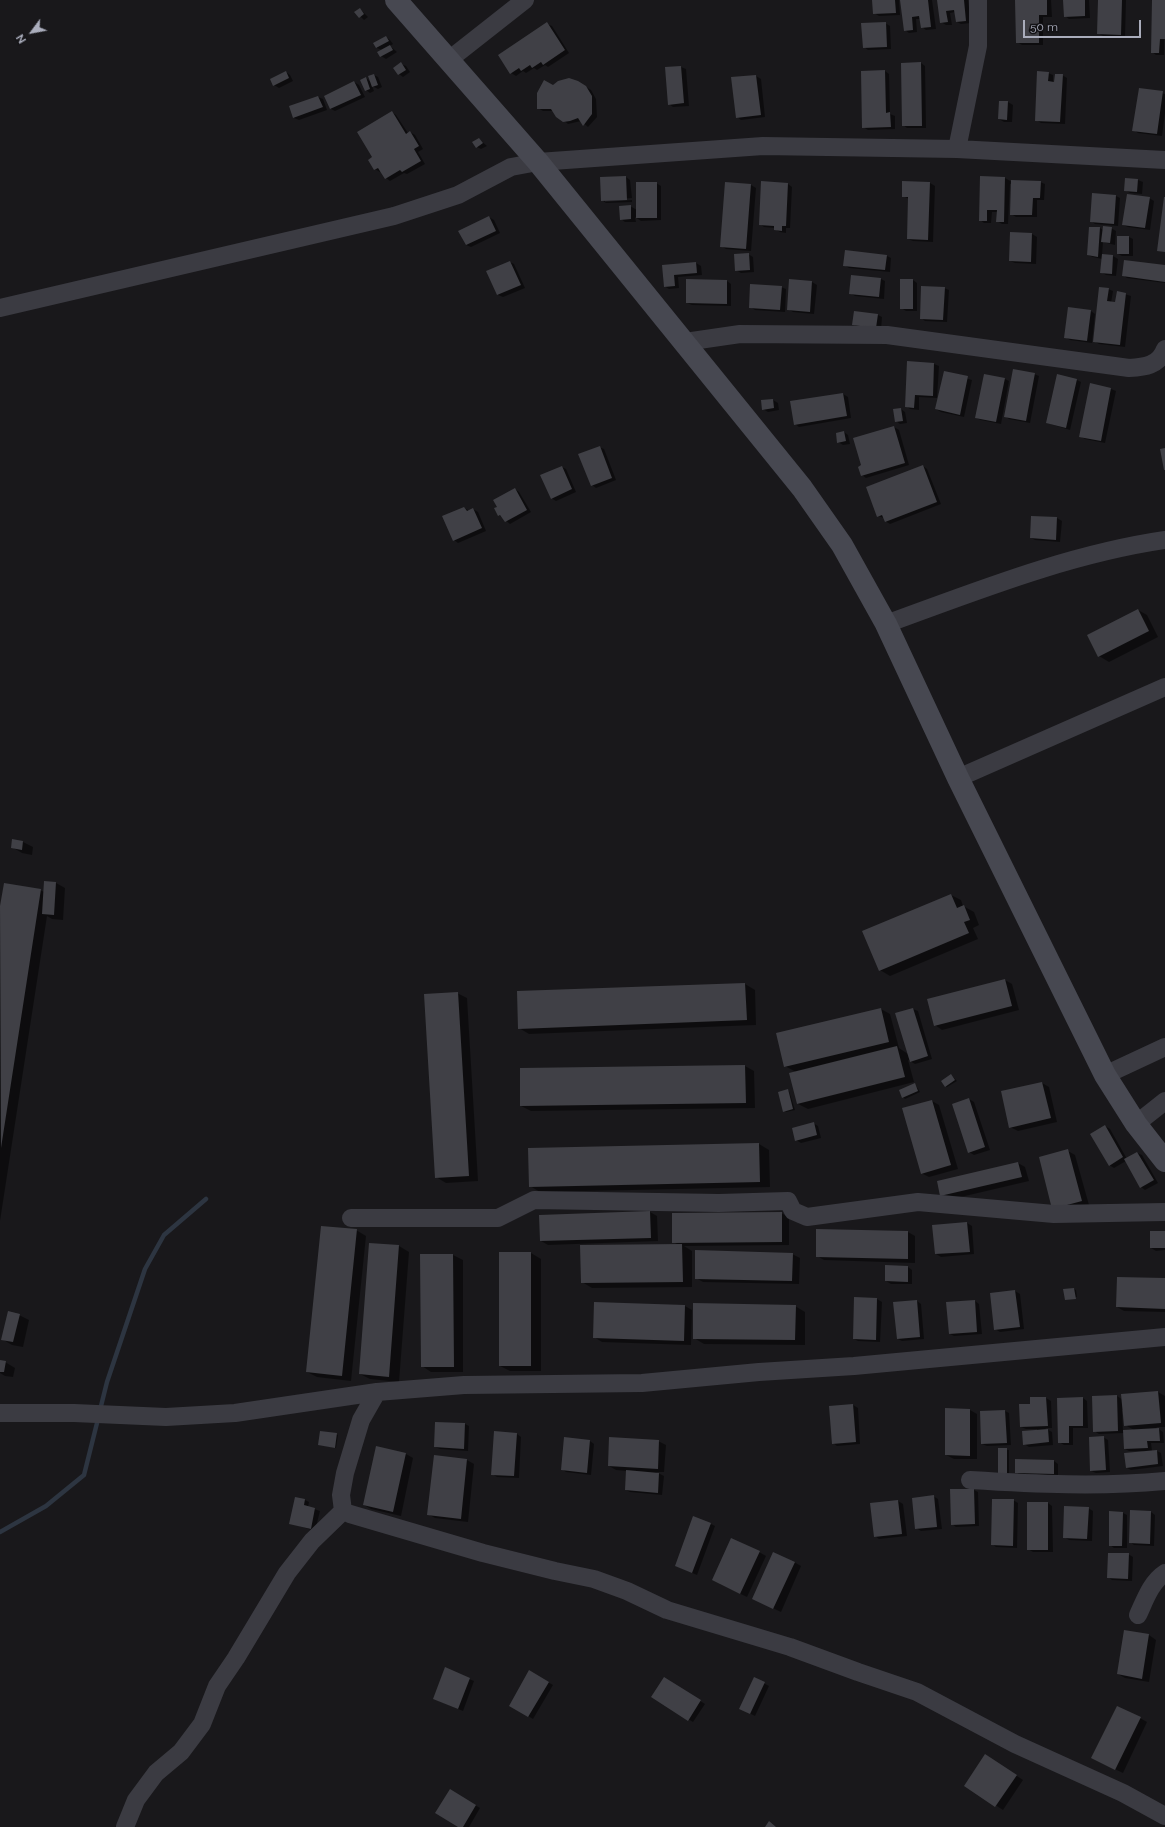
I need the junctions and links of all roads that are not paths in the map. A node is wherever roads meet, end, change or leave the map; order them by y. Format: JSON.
{"nodes":[{"id":1,"x":396,"y":0,"type":"edge"},
{"id":2,"x":525,"y":0,"type":"edge"},
{"id":3,"x":978,"y":0,"type":"edge"},
{"id":4,"x":450,"y":59,"type":"junction"},
{"id":5,"x":957,"y":149,"type":"junction"},
{"id":6,"x":1165,"y":160,"type":"edge"},
{"id":7,"x":538,"y":162,"type":"junction"},
{"id":8,"x":0,"y":308,"type":"edge"},
{"id":9,"x":685,"y":342,"type":"junction"},
{"id":10,"x":1165,"y":349,"type":"edge"},
{"id":11,"x":1165,"y":540,"type":"edge"},
{"id":12,"x":886,"y":624,"type":"junction"},
{"id":13,"x":1165,"y":687,"type":"edge"},
{"id":14,"x":958,"y":778,"type":"junction"},
{"id":15,"x":1165,"y":1047,"type":"edge"},
{"id":16,"x":1105,"y":1075,"type":"junction"},
{"id":17,"x":1165,"y":1101,"type":"edge"},
{"id":18,"x":1136,"y":1124,"type":"junction"},
{"id":19,"x":1165,"y":1161,"type":"edge"},
{"id":20,"x":1165,"y":1212,"type":"edge"},
{"id":21,"x":351,"y":1218,"type":"dead end"},
{"id":22,"x":1165,"y":1337,"type":"edge"},
{"id":23,"x":377,"y":1392,"type":"junction"},
{"id":24,"x":0,"y":1413,"type":"edge"},
{"id":25,"x":970,"y":1480,"type":"dead end"},
{"id":26,"x":1165,"y":1481,"type":"edge"},
{"id":27,"x":343,"y":1510,"type":"junction"},
{"id":28,"x":1165,"y":1573,"type":"edge"},
{"id":29,"x":1138,"y":1615,"type":"dead end"},
{"id":30,"x":1165,"y":1816,"type":"edge"},
{"id":31,"x":125,"y":1827,"type":"edge"}],
"edges":[{"from":1,"to":4,"type":"main road"},
{"from":2,"to":4,"type":"street"},
{"from":3,"to":5,"type":"street"},
{"from":4,"to":7,"type":"main road"},
{"from":5,"to":6,"type":"street"},
{"from":5,"to":7,"type":"street"},
{"from":7,"to":8,"type":"street"},
{"from":7,"to":9,"type":"main road"},
{"from":9,"to":10,"type":"street"},
{"from":9,"to":12,"type":"main road"},
{"from":11,"to":12,"type":"street"},
{"from":12,"to":14,"type":"main road"},
{"from":13,"to":14,"type":"street"},
{"from":14,"to":16,"type":"main road"},
{"from":15,"to":16,"type":"street"},
{"from":16,"to":18,"type":"main road"},
{"from":17,"to":18,"type":"street"},
{"from":18,"to":19,"type":"main road"},
{"from":20,"to":21,"type":"street"},
{"from":22,"to":23,"type":"street"},
{"from":23,"to":24,"type":"street"},
{"from":23,"to":27,"type":"street"},
{"from":25,"to":26,"type":"street"},
{"from":27,"to":30,"type":"street"},
{"from":27,"to":31,"type":"street"},
{"from":28,"to":29,"type":"street"}]}
